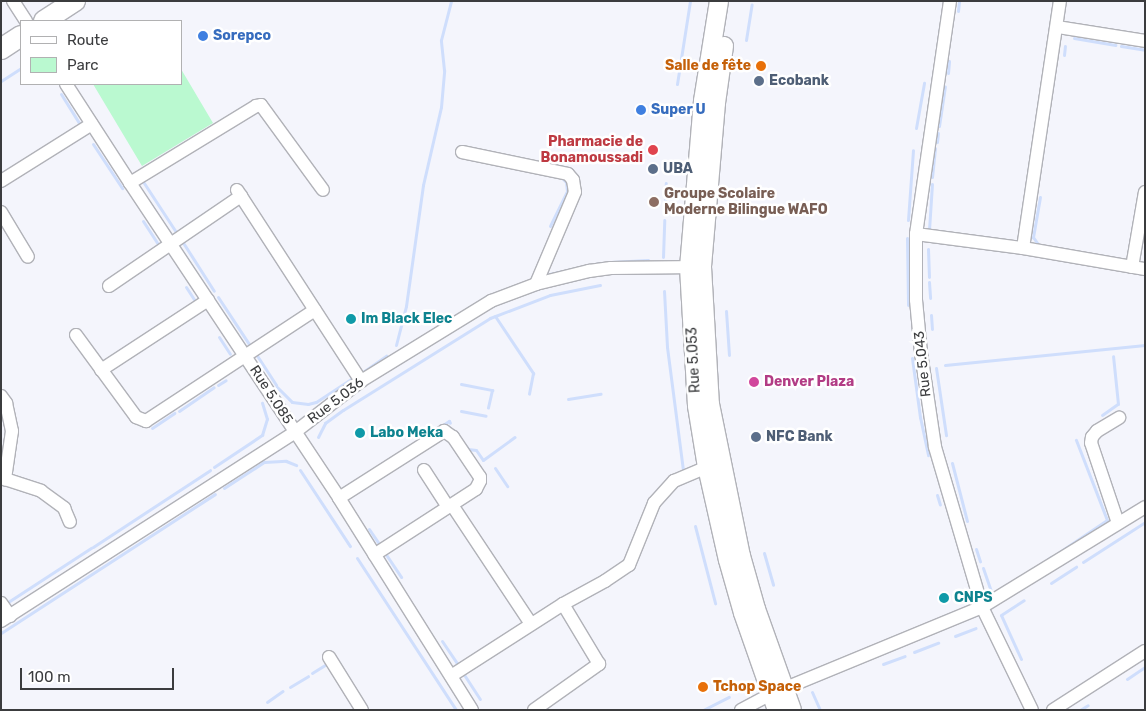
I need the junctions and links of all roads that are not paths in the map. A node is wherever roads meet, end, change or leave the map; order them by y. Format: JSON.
{"nodes":[{"id":1,"x":13,"y":1,"type":"edge"},
{"id":2,"x":75,"y":1,"type":"edge"},
{"id":3,"x":720,"y":1,"type":"edge"},
{"id":4,"x":730,"y":1,"type":"edge"},
{"id":5,"x":950,"y":1,"type":"edge"},
{"id":6,"x":1060,"y":1,"type":"edge"},
{"id":7,"x":25,"y":20,"type":"edge"},
{"id":8,"x":46,"y":20,"type":"edge"},
{"id":9,"x":1058,"y":27,"type":"junction"},
{"id":10,"x":20,"y":37,"type":"edge"},
{"id":11,"x":1145,"y":41,"type":"edge"},
{"id":12,"x":1,"y":49,"type":"edge"},
{"id":13,"x":67,"y":85,"type":"edge"},
{"id":14,"x":92,"y":124,"type":"junction"},
{"id":15,"x":462,"y":152,"type":"dead end"},
{"id":16,"x":1,"y":181,"type":"edge"},
{"id":17,"x":130,"y":183,"type":"junction"},
{"id":18,"x":323,"y":190,"type":"dead end"},
{"id":19,"x":1145,"y":192,"type":"edge"},
{"id":20,"x":1,"y":212,"type":"edge"},
{"id":21,"x":916,"y":234,"type":"junction"},
{"id":22,"x":170,"y":244,"type":"junction"},
{"id":23,"x":1023,"y":248,"type":"junction"},
{"id":24,"x":28,"y":257,"type":"dead end"},
{"id":25,"x":695,"y":267,"type":"junction"},
{"id":26,"x":1139,"y":268,"type":"edge"},
{"id":27,"x":536,"y":284,"type":"junction"},
{"id":28,"x":109,"y":286,"type":"dead end"},
{"id":29,"x":208,"y":300,"type":"junction"},
{"id":30,"x":315,"y":310,"type":"junction"},
{"id":31,"x":76,"y":335,"type":"dead end"},
{"id":32,"x":245,"y":356,"type":"junction"},
{"id":33,"x":102,"y":370,"type":"junction"},
{"id":34,"x":361,"y":381,"type":"junction"},
{"id":35,"x":1,"y":396,"type":"edge"},
{"id":36,"x":1119,"y":418,"type":"dead end"},
{"id":37,"x":295,"y":432,"type":"junction"},
{"id":38,"x":707,"y":466,"type":"junction"},
{"id":39,"x":424,"y":470,"type":"dead end"},
{"id":40,"x":339,"y":498,"type":"junction"},
{"id":41,"x":450,"y":506,"type":"junction"},
{"id":42,"x":1145,"y":507,"type":"edge"},
{"id":43,"x":70,"y":522,"type":"dead end"},
{"id":44,"x":1118,"y":523,"type":"junction"},
{"id":45,"x":374,"y":555,"type":"junction"},
{"id":46,"x":1,"y":603,"type":"edge"},
{"id":47,"x":562,"y":604,"type":"junction"},
{"id":48,"x":982,"y":607,"type":"junction"},
{"id":49,"x":6,"y":619,"type":"edge"},
{"id":50,"x":530,"y":624,"type":"junction"},
{"id":51,"x":1145,"y":651,"type":"edge"},
{"id":52,"x":329,"y":657,"type":"dead end"},
{"id":53,"x":451,"y":676,"type":"junction"},
{"id":54,"x":777,"y":697,"type":"edge"},
{"id":55,"x":362,"y":710,"type":"edge"},
{"id":56,"x":472,"y":710,"type":"edge"},
{"id":57,"x":534,"y":710,"type":"edge"},
{"id":58,"x":741,"y":710,"type":"edge"},
{"id":59,"x":792,"y":710,"type":"edge"},
{"id":60,"x":1032,"y":710,"type":"edge"},
{"id":61,"x":1053,"y":710,"type":"edge"}],
"edges":[{"from":1,"to":7,"type":"street"},
{"from":2,"to":8,"type":"main road"},
{"from":3,"to":25,"type":"main road","name":"Rue 5.053"},
{"from":4,"to":25,"type":"main road","name":"Rue 5.053"},
{"from":5,"to":21,"type":"street","name":"Rue 5.043"},
{"from":6,"to":9,"type":"street"},
{"from":9,"to":11,"type":"street"},
{"from":9,"to":23,"type":"street"},
{"from":10,"to":12,"type":"main road"},
{"from":13,"to":14,"type":"street","name":"Rue 5.085"},
{"from":14,"to":16,"type":"street"},
{"from":14,"to":17,"type":"street","name":"Rue 5.085"},
{"from":15,"to":27,"type":"street"},
{"from":17,"to":18,"type":"street"},
{"from":17,"to":22,"type":"street","name":"Rue 5.085"},
{"from":19,"to":26,"type":"street"},
{"from":20,"to":24,"type":"street"},
{"from":21,"to":23,"type":"street"},
{"from":21,"to":48,"type":"street","name":"Rue 5.043"},
{"from":22,"to":28,"type":"street"},
{"from":22,"to":29,"type":"street","name":"Rue 5.085"},
{"from":22,"to":30,"type":"street"},
{"from":23,"to":26,"type":"street"},
{"from":25,"to":27,"type":"street","name":"Rue 5.036"},
{"from":25,"to":38,"type":"main road","name":"Rue 5.053"},
{"from":25,"to":54,"type":"main road","name":"Rue 5.053"},
{"from":27,"to":34,"type":"street","name":"Rue 5.036"},
{"from":29,"to":32,"type":"street","name":"Rue 5.085"},
{"from":29,"to":33,"type":"street"},
{"from":30,"to":32,"type":"street"},
{"from":30,"to":34,"type":"street"},
{"from":31,"to":33,"type":"street"},
{"from":32,"to":33,"type":"street"},
{"from":32,"to":37,"type":"street","name":"Rue 5.085"},
{"from":34,"to":37,"type":"street","name":"Rue 5.036"},
{"from":35,"to":43,"type":"street"},
{"from":36,"to":44,"type":"street"},
{"from":37,"to":40,"type":"street","name":"Rue 5.085"},
{"from":37,"to":49,"type":"street","name":"Rue 5.036"},
{"from":38,"to":47,"type":"street"},
{"from":38,"to":54,"type":"main road","name":"Rue 5.053"},
{"from":39,"to":41,"type":"street"},
{"from":40,"to":41,"type":"street"},
{"from":40,"to":45,"type":"street","name":"Rue 5.085"},
{"from":41,"to":45,"type":"street"},
{"from":41,"to":50,"type":"street"},
{"from":42,"to":44,"type":"street"},
{"from":44,"to":48,"type":"street"},
{"from":45,"to":53,"type":"street","name":"Rue 5.085"},
{"from":46,"to":49,"type":"street"},
{"from":47,"to":50,"type":"street"},
{"from":47,"to":57,"type":"street"},
{"from":48,"to":54,"type":"street"},
{"from":48,"to":60,"type":"street","name":"Rue 5.043"},
{"from":50,"to":53,"type":"street"},
{"from":51,"to":61,"type":"street"},
{"from":52,"to":55,"type":"street"},
{"from":53,"to":56,"type":"street","name":"Rue 5.085"},
{"from":54,"to":58,"type":"street"},
{"from":54,"to":59,"type":"main road","name":"Rue 5.053"}]}
